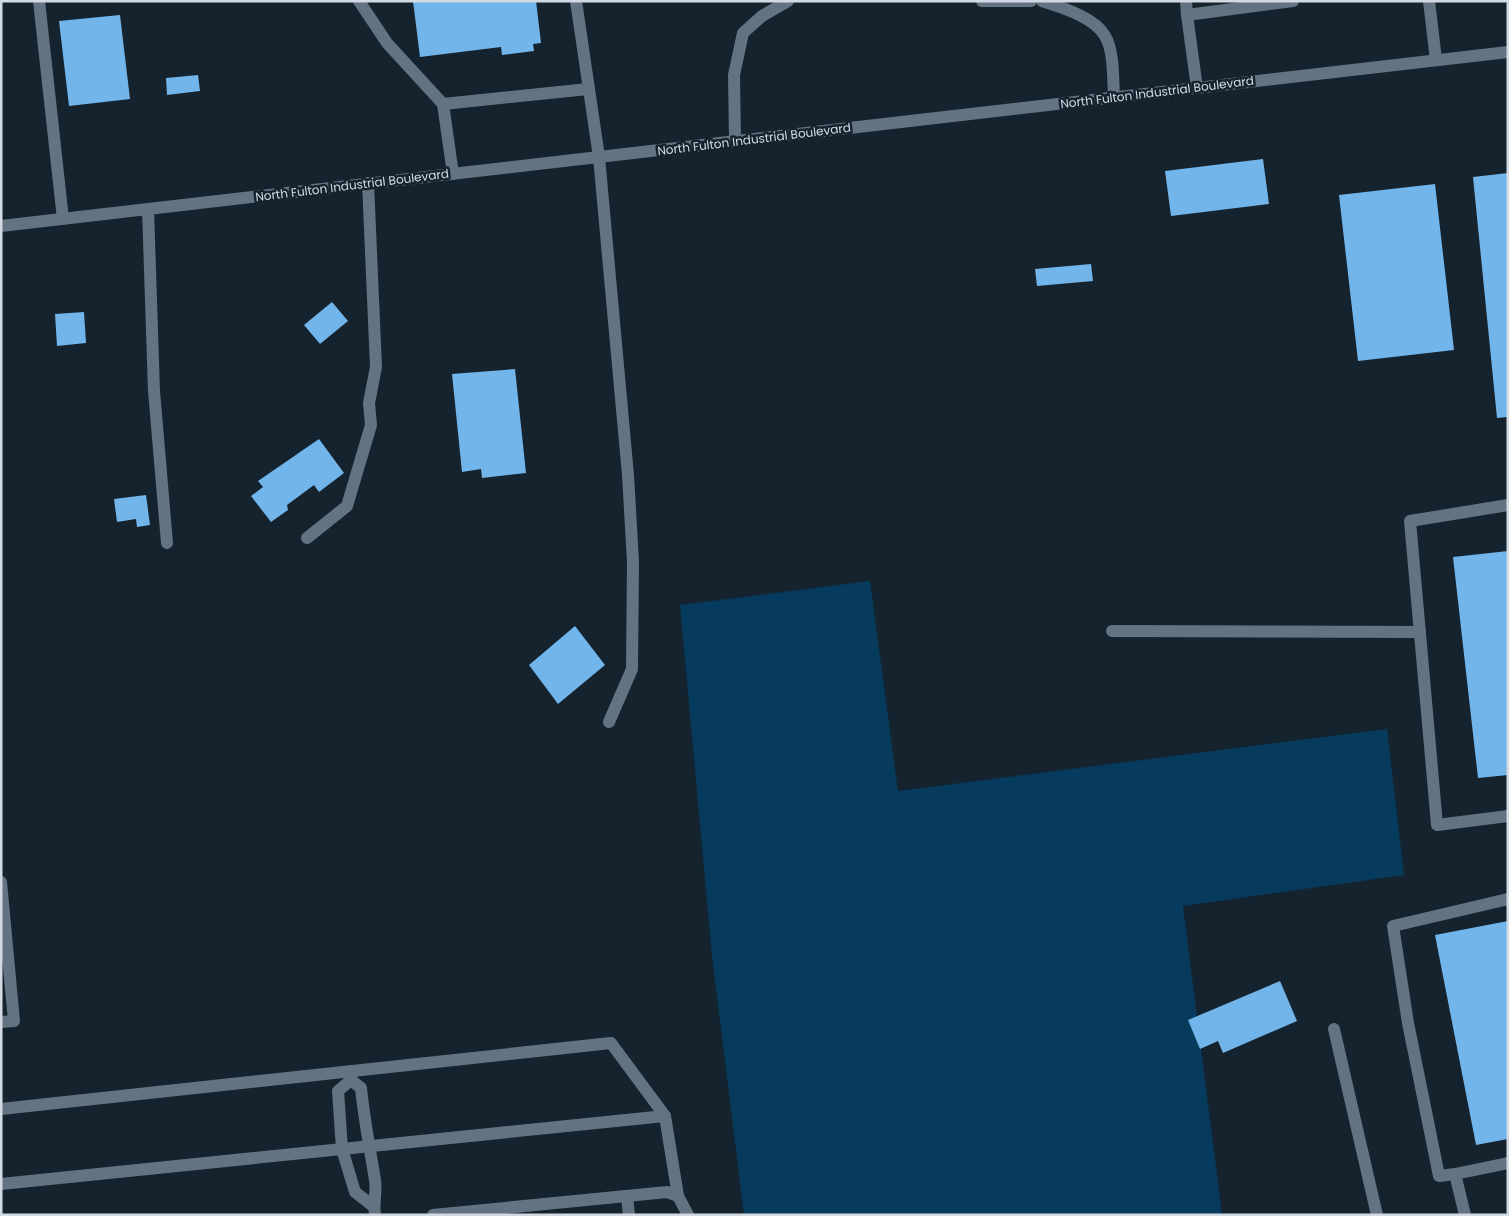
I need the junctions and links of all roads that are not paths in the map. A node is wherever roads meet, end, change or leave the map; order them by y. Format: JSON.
{"nodes":[{"id":1,"x":39,"y":1,"type":"edge"},
{"id":2,"x":359,"y":1,"type":"edge"},
{"id":3,"x":576,"y":1,"type":"edge"},
{"id":4,"x":788,"y":1,"type":"edge"},
{"id":5,"x":982,"y":1,"type":"edge"},
{"id":6,"x":1031,"y":1,"type":"edge"},
{"id":7,"x":1042,"y":1,"type":"edge"},
{"id":8,"x":1186,"y":1,"type":"edge"},
{"id":9,"x":1293,"y":1,"type":"edge"},
{"id":10,"x":1429,"y":1,"type":"edge"},
{"id":11,"x":1187,"y":14,"type":"junction"},
{"id":12,"x":1508,"y":52,"type":"edge"},
{"id":13,"x":1436,"y":60,"type":"junction"},
{"id":14,"x":1197,"y":88,"type":"junction"},
{"id":15,"x":588,"y":89,"type":"junction"},
{"id":16,"x":1114,"y":97,"type":"junction"},
{"id":17,"x":443,"y":104,"type":"junction"},
{"id":18,"x":735,"y":141,"type":"junction"},
{"id":19,"x":599,"y":157,"type":"junction"},
{"id":20,"x":453,"y":174,"type":"junction"},
{"id":21,"x":368,"y":184,"type":"junction"},
{"id":22,"x":148,"y":209,"type":"junction"},
{"id":23,"x":62,"y":219,"type":"junction"},
{"id":24,"x":1,"y":226,"type":"edge"},
{"id":25,"x":1508,"y":505,"type":"edge"},
{"id":26,"x":307,"y":538,"type":"dead end"},
{"id":27,"x":167,"y":543,"type":"dead end"},
{"id":28,"x":1112,"y":631,"type":"dead end"},
{"id":29,"x":1420,"y":632,"type":"junction"},
{"id":30,"x":609,"y":722,"type":"dead end"},
{"id":31,"x":1508,"y":816,"type":"edge"},
{"id":32,"x":1,"y":882,"type":"edge"},
{"id":33,"x":1508,"y":899,"type":"edge"},
{"id":34,"x":1,"y":1022,"type":"edge"},
{"id":35,"x":1334,"y":1030,"type":"dead end"},
{"id":36,"x":351,"y":1076,"type":"junction"},
{"id":37,"x":1,"y":1109,"type":"edge"},
{"id":38,"x":665,"y":1116,"type":"junction"},
{"id":39,"x":368,"y":1147,"type":"junction"},
{"id":40,"x":342,"y":1149,"type":"junction"},
{"id":41,"x":1508,"y":1163,"type":"edge"},
{"id":42,"x":1455,"y":1174,"type":"junction"},
{"id":43,"x":1,"y":1184,"type":"edge"},
{"id":44,"x":627,"y":1196,"type":"junction"},
{"id":45,"x":678,"y":1196,"type":"junction"},
{"id":46,"x":374,"y":1210,"type":"edge"},
{"id":47,"x":433,"y":1215,"type":"edge"},
{"id":48,"x":628,"y":1215,"type":"edge"},
{"id":49,"x":688,"y":1215,"type":"edge"},
{"id":50,"x":1377,"y":1215,"type":"edge"},
{"id":51,"x":1465,"y":1215,"type":"edge"}],
"edges":[{"from":1,"to":23,"type":"street"},
{"from":2,"to":17,"type":"street"},
{"from":3,"to":15,"type":"street"},
{"from":4,"to":18,"type":"street"},
{"from":5,"to":6,"type":"street"},
{"from":7,"to":16,"type":"street"},
{"from":8,"to":11,"type":"street"},
{"from":9,"to":11,"type":"street"},
{"from":10,"to":13,"type":"street"},
{"from":11,"to":14,"type":"street"},
{"from":12,"to":13,"type":"street","name":"North Fulton Industrial Boulevard"},
{"from":13,"to":14,"type":"street","name":"North Fulton Industrial Boulevard"},
{"from":14,"to":16,"type":"street","name":"North Fulton Industrial Boulevard"},
{"from":15,"to":17,"type":"street"},
{"from":15,"to":19,"type":"street"},
{"from":16,"to":18,"type":"street","name":"North Fulton Industrial Boulevard"},
{"from":17,"to":20,"type":"street"},
{"from":18,"to":19,"type":"street","name":"North Fulton Industrial Boulevard"},
{"from":19,"to":20,"type":"street","name":"North Fulton Industrial Boulevard"},
{"from":19,"to":30,"type":"street"},
{"from":20,"to":21,"type":"street","name":"North Fulton Industrial Boulevard"},
{"from":21,"to":22,"type":"street","name":"North Fulton Industrial Boulevard"},
{"from":21,"to":26,"type":"street"},
{"from":22,"to":23,"type":"street","name":"North Fulton Industrial Boulevard"},
{"from":22,"to":27,"type":"street"},
{"from":23,"to":24,"type":"street","name":"North Fulton Industrial Boulevard"},
{"from":25,"to":29,"type":"street"},
{"from":28,"to":29,"type":"street"},
{"from":29,"to":31,"type":"street"},
{"from":32,"to":34,"type":"street"},
{"from":33,"to":42,"type":"street"},
{"from":35,"to":50,"type":"street"},
{"from":36,"to":37,"type":"street"},
{"from":36,"to":38,"type":"street"},
{"from":36,"to":39,"type":"street"},
{"from":36,"to":40,"type":"street"},
{"from":38,"to":39,"type":"street"},
{"from":38,"to":45,"type":"street"},
{"from":39,"to":40,"type":"street"},
{"from":39,"to":46,"type":"street"},
{"from":40,"to":43,"type":"street"},
{"from":40,"to":46,"type":"street"},
{"from":41,"to":42,"type":"street"},
{"from":42,"to":51,"type":"street"},
{"from":44,"to":45,"type":"street"},
{"from":44,"to":47,"type":"street"},
{"from":44,"to":48,"type":"street"},
{"from":45,"to":49,"type":"street"}]}
